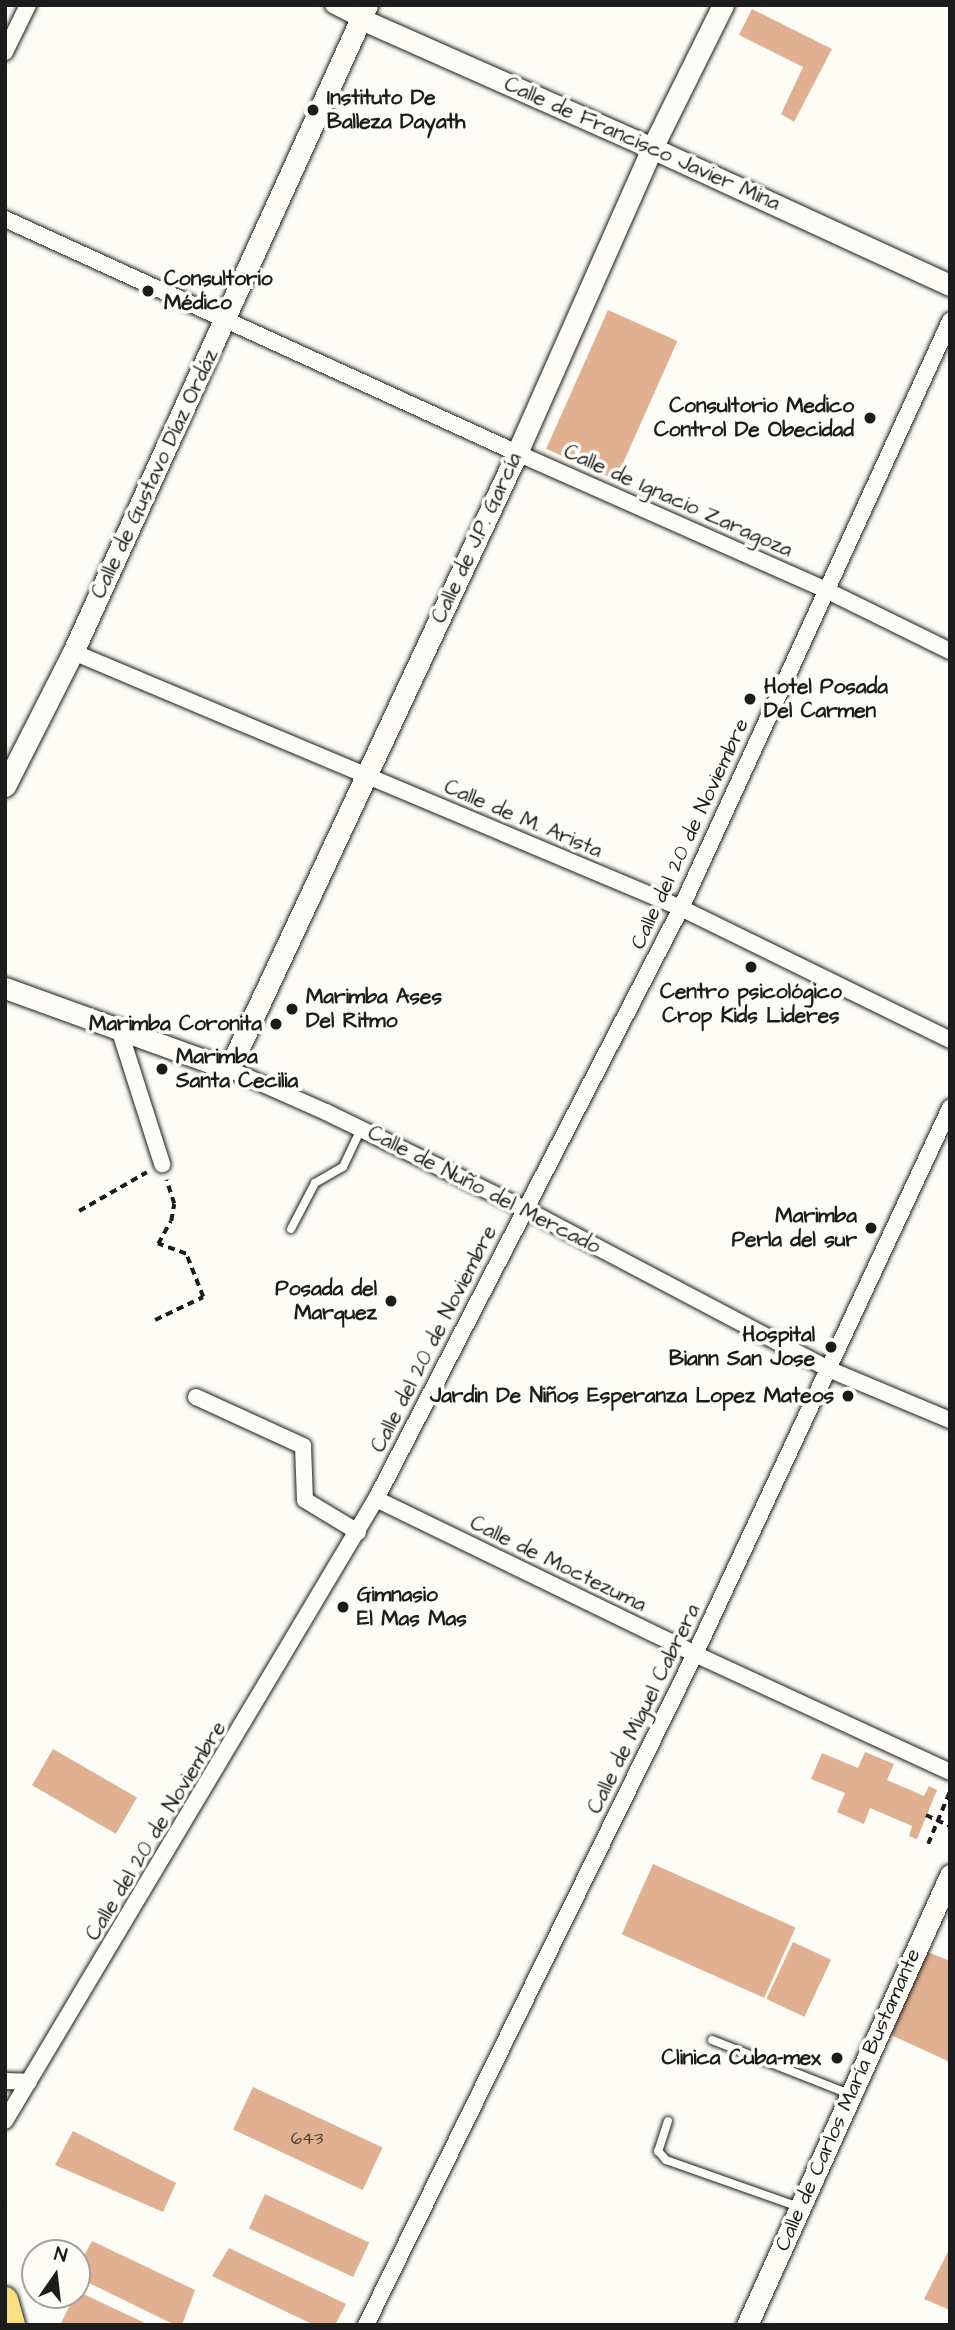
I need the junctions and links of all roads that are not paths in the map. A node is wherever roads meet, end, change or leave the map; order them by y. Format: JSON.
{"nodes":[{"id":1,"x":28,"y":5,"type":"edge"},
{"id":2,"x":332,"y":5,"type":"edge"},
{"id":3,"x":723,"y":5,"type":"edge"},
{"id":4,"x":364,"y":12,"type":"edge"},
{"id":5,"x":5,"y":52,"type":"edge"},
{"id":6,"x":652,"y":148,"type":"junction"},
{"id":7,"x":5,"y":219,"type":"edge"},
{"id":8,"x":950,"y":285,"type":"edge"},
{"id":9,"x":226,"y":318,"type":"junction"},
{"id":10,"x":950,"y":321,"type":"edge"},
{"id":11,"x":517,"y":453,"type":"junction"},
{"id":12,"x":825,"y":590,"type":"junction"},
{"id":13,"x":950,"y":651,"type":"edge"},
{"id":14,"x":73,"y":652,"type":"junction"},
{"id":15,"x":366,"y":775,"type":"junction"},
{"id":16,"x":5,"y":786,"type":"edge"},
{"id":17,"x":681,"y":908,"type":"junction"},
{"id":18,"x":5,"y":988,"type":"edge"},
{"id":19,"x":120,"y":1032,"type":"junction"},
{"id":20,"x":950,"y":1040,"type":"edge"},
{"id":21,"x":229,"y":1069,"type":"junction"},
{"id":22,"x":950,"y":1108,"type":"edge"},
{"id":23,"x":361,"y":1129,"type":"junction"},
{"id":24,"x":162,"y":1164,"type":"road end"},
{"id":25,"x":525,"y":1209,"type":"junction"},
{"id":26,"x":291,"y":1229,"type":"dead end"},
{"id":27,"x":828,"y":1369,"type":"junction"},
{"id":28,"x":195,"y":1397,"type":"dead end"},
{"id":29,"x":950,"y":1420,"type":"edge"},
{"id":30,"x":376,"y":1499,"type":"junction"},
{"id":31,"x":358,"y":1532,"type":"junction"},
{"id":32,"x":695,"y":1654,"type":"junction"},
{"id":33,"x":950,"y":1772,"type":"edge"},
{"id":34,"x":950,"y":1875,"type":"edge"},
{"id":35,"x":712,"y":2040,"type":"dead end"},
{"id":36,"x":5,"y":2081,"type":"edge"},
{"id":37,"x":29,"y":2082,"type":"junction"},
{"id":38,"x":849,"y":2094,"type":"junction"},
{"id":39,"x":5,"y":2121,"type":"edge"},
{"id":40,"x":668,"y":2121,"type":"dead end"},
{"id":41,"x":799,"y":2207,"type":"junction"},
{"id":42,"x":5,"y":2300,"type":"edge"},
{"id":43,"x":12,"y":2325,"type":"edge"},
{"id":44,"x":366,"y":2325,"type":"edge"},
{"id":45,"x":747,"y":2325,"type":"edge"}],
"edges":[{"from":1,"to":5,"type":"street"},
{"from":2,"to":4,"type":"street","name":"Calle de Francisco Javier Mina"},
{"from":3,"to":6,"type":"street","name":"Calle de J.P. García"},
{"from":4,"to":6,"type":"street","name":"Calle de Francisco Javier Mina"},
{"from":4,"to":9,"type":"street","name":"Calle de Gustavo Díaz Ordáz"},
{"from":6,"to":8,"type":"street","name":"Calle de Francisco Javier Mina"},
{"from":6,"to":11,"type":"street","name":"Calle de J.P. García"},
{"from":7,"to":9,"type":"street","name":"Calle de Ignacio Zaragoza"},
{"from":9,"to":11,"type":"street","name":"Calle de Ignacio Zaragoza"},
{"from":9,"to":14,"type":"street","name":"Calle de Gustavo Díaz Ordáz"},
{"from":10,"to":12,"type":"street","name":"Calle del 20 de Noviembre"},
{"from":11,"to":12,"type":"street","name":"Calle de Ignacio Zaragoza"},
{"from":11,"to":15,"type":"street","name":"Calle de J.P. García"},
{"from":12,"to":13,"type":"street","name":"Calle de Ignacio Zaragoza"},
{"from":12,"to":17,"type":"street","name":"Calle del 20 de Noviembre"},
{"from":14,"to":15,"type":"street","name":"Calle de M. Arista"},
{"from":14,"to":16,"type":"street","name":"Calle de Gustavo Díaz Ordáz"},
{"from":15,"to":17,"type":"street","name":"Calle de M. Arista"},
{"from":15,"to":21,"type":"street","name":"Calle de J.P. García"},
{"from":17,"to":20,"type":"street","name":"Calle de M. Arista"},
{"from":17,"to":25,"type":"street","name":"Calle del 20 de Noviembre"},
{"from":18,"to":19,"type":"street","name":"Calle de Nuño del Mercado"},
{"from":19,"to":21,"type":"street","name":"Calle de Nuño del Mercado"},
{"from":19,"to":24,"type":"street"},
{"from":21,"to":23,"type":"street","name":"Calle de Nuño del Mercado"},
{"from":22,"to":27,"type":"street","name":"Calle de Miguel Cabrera"},
{"from":23,"to":25,"type":"street","name":"Calle de Nuño del Mercado"},
{"from":23,"to":26,"type":"lane"},
{"from":25,"to":27,"type":"street","name":"Calle de Nuño del Mercado"},
{"from":25,"to":30,"type":"street","name":"Calle del 20 de Noviembre"},
{"from":27,"to":29,"type":"street","name":"Calle de Nuño del Mercado"},
{"from":27,"to":32,"type":"street","name":"Calle de Miguel Cabrera"},
{"from":28,"to":31,"type":"street"},
{"from":30,"to":31,"type":"street","name":"Calle del 20 de Noviembre"},
{"from":30,"to":32,"type":"street","name":"Calle de Moctezuma"},
{"from":31,"to":37,"type":"street","name":"Calle del 20 de Noviembre"},
{"from":32,"to":33,"type":"street","name":"Calle de Moctezuma"},
{"from":32,"to":44,"type":"street","name":"Calle de Miguel Cabrera"},
{"from":34,"to":38,"type":"street","name":"Calle de Carlos María Bustamante"},
{"from":35,"to":38,"type":"lane"},
{"from":36,"to":37,"type":"street"},
{"from":37,"to":39,"type":"street","name":"Calle del 20 de Noviembre"},
{"from":38,"to":41,"type":"street","name":"Calle de Carlos María Bustamante"},
{"from":40,"to":41,"type":"lane"},
{"from":41,"to":45,"type":"street","name":"Calle de Carlos María Bustamante"},
{"from":42,"to":43,"type":"main road"}]}
